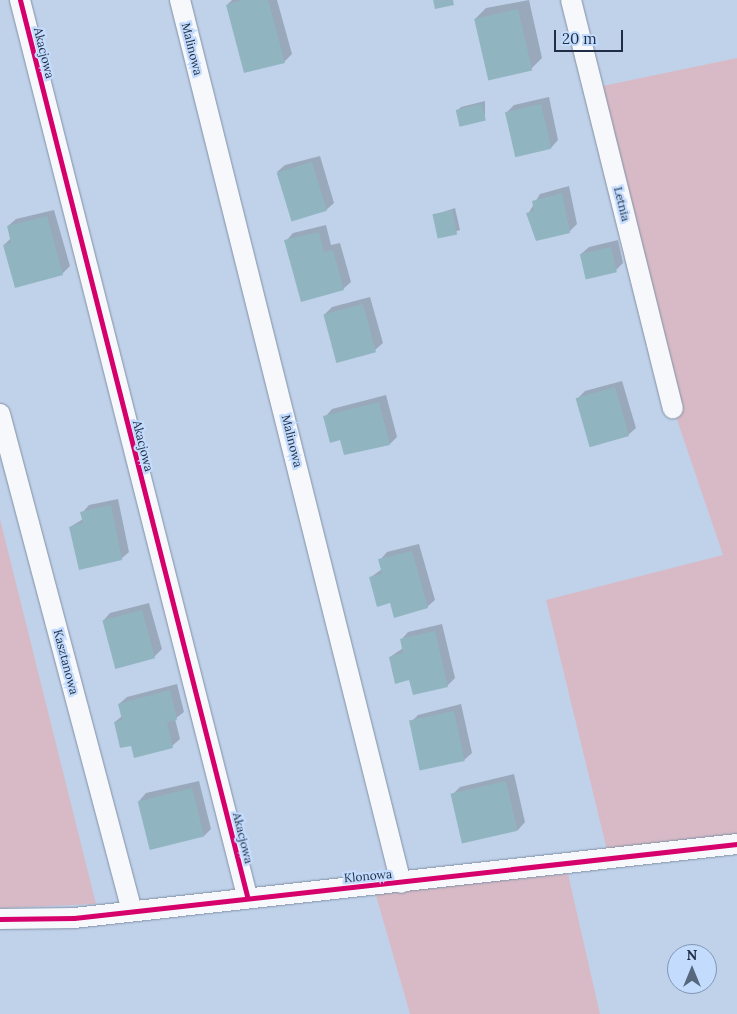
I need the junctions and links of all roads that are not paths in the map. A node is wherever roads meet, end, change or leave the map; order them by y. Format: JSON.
{"nodes":[{"id":1,"x":20,"y":0,"type":"edge"},
{"id":2,"x":180,"y":0,"type":"edge"},
{"id":3,"x":571,"y":0,"type":"edge"},
{"id":4,"x":674,"y":408,"type":"dead end"},
{"id":5,"x":0,"y":414,"type":"edge"},
{"id":6,"x":737,"y":844,"type":"edge"},
{"id":7,"x":401,"y":883,"type":"junction"},
{"id":8,"x":247,"y":896,"type":"junction"},
{"id":9,"x":132,"y":911,"type":"junction"},
{"id":10,"x":0,"y":919,"type":"edge"}],
"edges":[{"from":1,"to":8,"type":"street","name":"Akacjowa"},
{"from":2,"to":7,"type":"street","name":"Malinowa"},
{"from":3,"to":4,"type":"street","name":"Letnia"},
{"from":5,"to":9,"type":"street","name":"Kasztanowa"},
{"from":6,"to":7,"type":"street","name":"Klonowa"},
{"from":7,"to":8,"type":"street","name":"Klonowa"},
{"from":8,"to":9,"type":"street","name":"Klonowa"},
{"from":9,"to":10,"type":"street","name":"Klonowa"}]}
